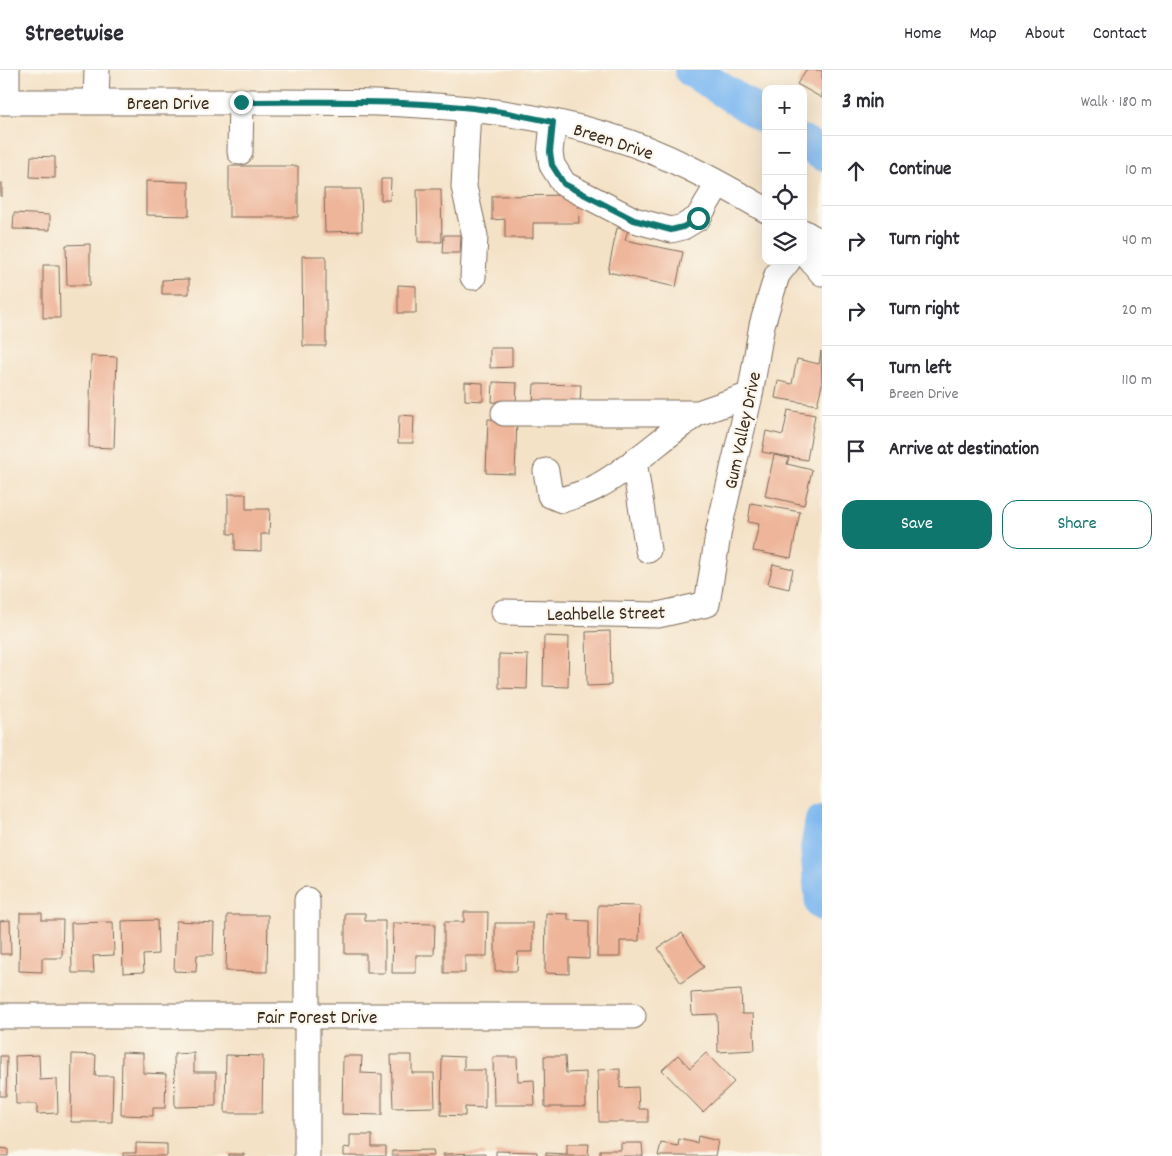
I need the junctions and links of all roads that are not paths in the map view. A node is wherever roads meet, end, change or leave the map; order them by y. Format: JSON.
{"nodes":[{"id":1,"x":7,"y":70,"type":"edge"},
{"id":2,"x":97,"y":70,"type":"edge"},
{"id":3,"x":3,"y":102,"type":"edge"},
{"id":4,"x":96,"y":102,"type":"junction"},
{"id":5,"x":241,"y":102,"type":"junction"},
{"id":6,"x":468,"y":109,"type":"junction"},
{"id":7,"x":553,"y":122,"type":"junction"},
{"id":8,"x":240,"y":152,"type":"dead end"},
{"id":9,"x":718,"y":184,"type":"junction"},
{"id":10,"x":762,"y":208,"type":"edge"},
{"id":11,"x":809,"y":242,"type":"edge"},
{"id":12,"x":785,"y":265,"type":"edge"},
{"id":13,"x":822,"y":273,"type":"edge"},
{"id":14,"x":473,"y":277,"type":"dead end"},
{"id":15,"x":750,"y":394,"type":"junction"},
{"id":16,"x":504,"y":413,"type":"dead end"},
{"id":17,"x":698,"y":413,"type":"junction"},
{"id":18,"x":634,"y":461,"type":"junction"},
{"id":19,"x":546,"y":471,"type":"dead end"},
{"id":20,"x":648,"y":550,"type":"dead end"},
{"id":21,"x":706,"y":604,"type":"joint"},
{"id":22,"x":504,"y":612,"type":"dead end"},
{"id":23,"x":307,"y":900,"type":"dead end"},
{"id":24,"x":0,"y":1016,"type":"edge"},
{"id":25,"x":307,"y":1016,"type":"junction"},
{"id":26,"x":633,"y":1016,"type":"dead end"},
{"id":27,"x":307,"y":1156,"type":"edge"}],
"edges":[{"from":1,"to":3,"type":"street"},
{"from":2,"to":4,"type":"street"},
{"from":3,"to":4,"type":"street","name":"Breen Drive"},
{"from":4,"to":5,"type":"street","name":"Breen Drive"},
{"from":5,"to":6,"type":"street","name":"Breen Drive"},
{"from":5,"to":8,"type":"street"},
{"from":6,"to":7,"type":"street","name":"Breen Drive"},
{"from":6,"to":14,"type":"street"},
{"from":7,"to":9,"type":"street","name":"Breen Drive"},
{"from":7,"to":9,"type":"street"},
{"from":9,"to":10,"type":"street","name":"Breen Drive"},
{"from":11,"to":13,"type":"street"},
{"from":12,"to":15,"type":"street","name":"Gum Valley Drive"},
{"from":15,"to":17,"type":"street"},
{"from":15,"to":21,"type":"street","name":"Gum Valley Drive"},
{"from":16,"to":17,"type":"street"},
{"from":17,"to":18,"type":"street"},
{"from":18,"to":19,"type":"street"},
{"from":18,"to":20,"type":"street"},
{"from":21,"to":22,"type":"street","name":"Leahbelle Street"},
{"from":23,"to":25,"type":"street"},
{"from":24,"to":25,"type":"street","name":"Fair Forest Drive"},
{"from":25,"to":26,"type":"street","name":"Fair Forest Drive"},
{"from":25,"to":27,"type":"street"}]}
